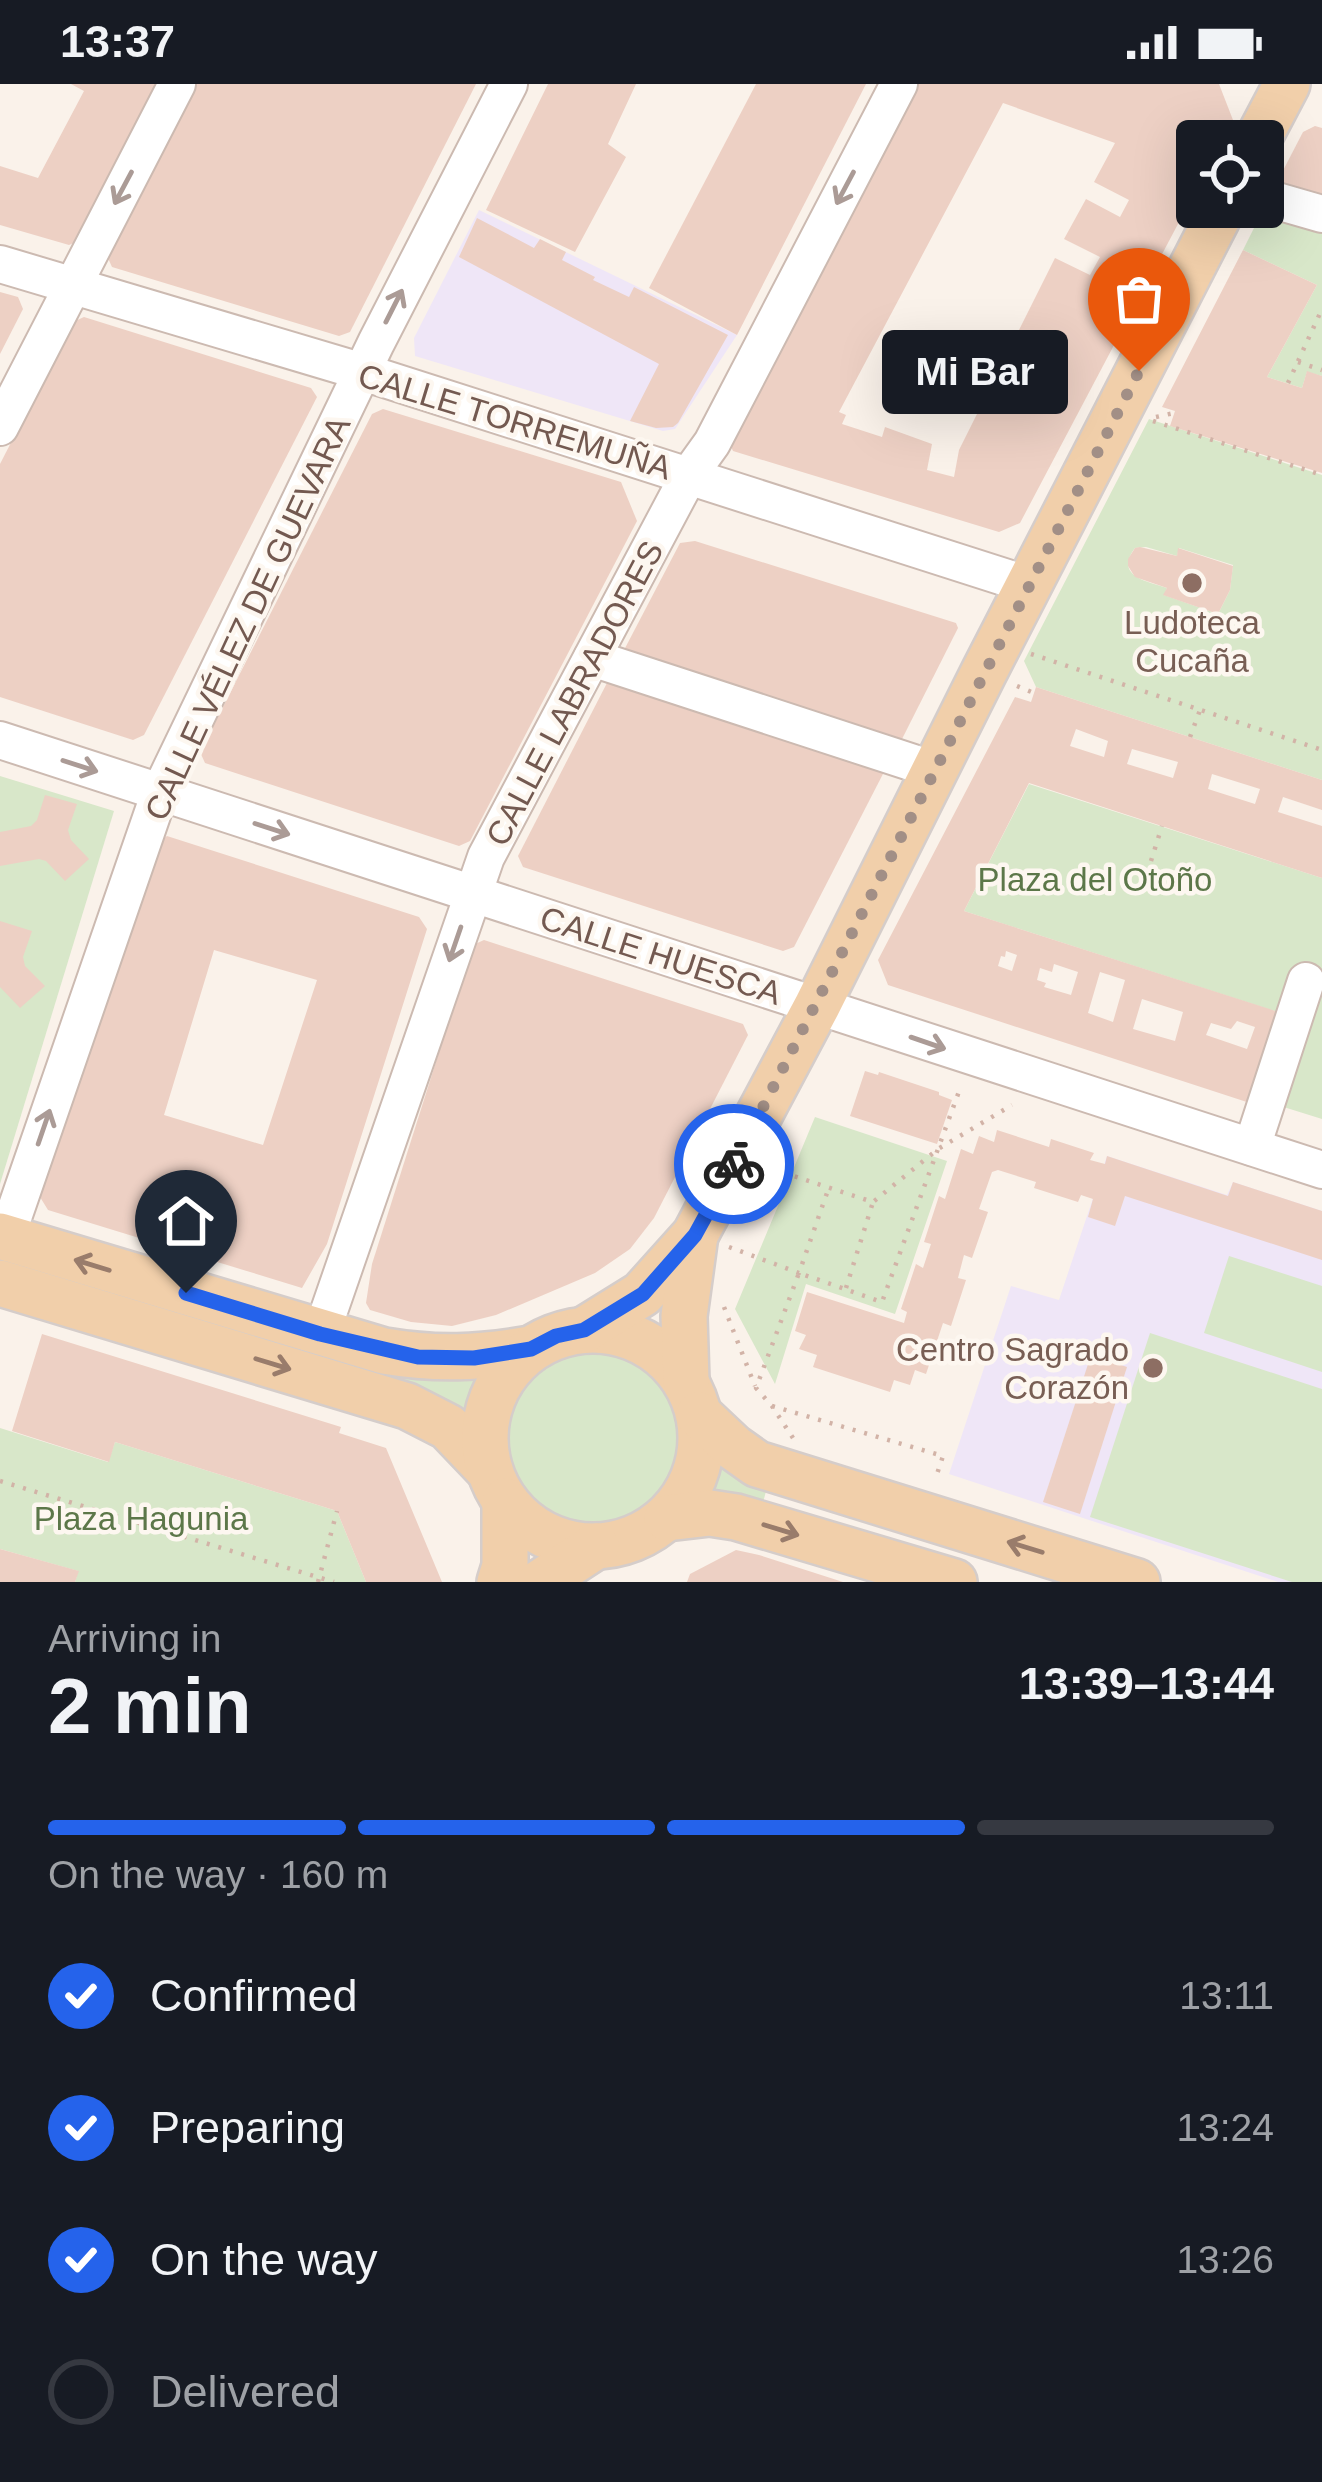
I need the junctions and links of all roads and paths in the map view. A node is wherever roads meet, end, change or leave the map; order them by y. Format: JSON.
{"nodes":[{"id":1,"x":177,"y":84,"type":"edge"},
{"id":2,"x":508,"y":84,"type":"edge"},
{"id":3,"x":899,"y":84,"type":"edge"},
{"id":4,"x":1287,"y":84,"type":"edge"},
{"id":5,"x":1268,"y":120,"type":"edge"},
{"id":6,"x":1284,"y":203,"type":"edge"},
{"id":7,"x":1322,"y":214,"type":"edge"},
{"id":8,"x":1212,"y":228,"type":"edge"},
{"id":9,"x":0,"y":264,"type":"edge"},
{"id":10,"x":74,"y":285,"type":"junction"},
{"id":11,"x":1322,"y":309,"type":"edge"},
{"id":12,"x":1298,"y":362,"type":"junction"},
{"id":13,"x":1322,"y":370,"type":"edge"},
{"id":14,"x":364,"y":372,"type":"junction"},
{"id":15,"x":1288,"y":383,"type":"dead end"},
{"id":16,"x":1174,"y":413,"type":"dead end"},
{"id":17,"x":0,"y":427,"type":"edge"},
{"id":18,"x":1322,"y":475,"type":"edge"},
{"id":19,"x":689,"y":476,"type":"junction"},
{"id":20,"x":1029,"y":585,"type":"junction"},
{"id":21,"x":999,"y":642,"type":"junction"},
{"id":22,"x":592,"y":658,"type":"junction"},
{"id":23,"x":1199,"y":710,"type":"junction"},
{"id":24,"x":1190,"y":737,"type":"dead end"},
{"id":25,"x":0,"y":740,"type":"edge"},
{"id":26,"x":1322,"y":751,"type":"edge"},
{"id":27,"x":934,"y":770,"type":"junction"},
{"id":28,"x":160,"y":792,"type":"junction"},
{"id":29,"x":1162,"y":826,"type":"dead end"},
{"id":30,"x":1151,"y":861,"type":"dead end"},
{"id":31,"x":472,"y":893,"type":"junction"},
{"id":32,"x":1306,"y":981,"type":"dead end"},
{"id":33,"x":817,"y":1006,"type":"junction"},
{"id":34,"x":971,"y":1058,"type":"junction"},
{"id":35,"x":1050,"y":1083,"type":"junction"},
{"id":36,"x":1252,"y":1147,"type":"junction"},
{"id":37,"x":938,"y":1149,"type":"junction"},
{"id":38,"x":738,"y":1157,"type":"junction"},
{"id":39,"x":1322,"y":1170,"type":"edge"},
{"id":40,"x":829,"y":1187,"type":"junction"},
{"id":41,"x":873,"y":1202,"type":"junction"},
{"id":42,"x":695,"y":1235,"type":"junction"},
{"id":43,"x":3,"y":1237,"type":"edge"},
{"id":44,"x":800,"y":1273,"type":"junction"},
{"id":45,"x":0,"y":1283,"type":"edge"},
{"id":46,"x":846,"y":1289,"type":"junction"},
{"id":47,"x":721,"y":1301,"type":"dead end"},
{"id":48,"x":584,"y":1330,"type":"junction"},
{"id":49,"x":320,"y":1334,"type":"junction"},
{"id":50,"x":531,"y":1349,"type":"junction"},
{"id":51,"x":756,"y":1388,"type":"junction"},
{"id":52,"x":693,"y":1398,"type":"junction"},
{"id":53,"x":943,"y":1456,"type":"dead end"},
{"id":54,"x":0,"y":1481,"type":"edge"},
{"id":55,"x":497,"y":1485,"type":"junction"},
{"id":56,"x":337,"y":1511,"type":"dead end"},
{"id":57,"x":667,"y":1518,"type":"junction"},
{"id":58,"x":596,"y":1546,"type":"junction"},
{"id":59,"x":318,"y":1580,"type":"edge"},
{"id":60,"x":334,"y":1582,"type":"edge"},
{"id":61,"x":500,"y":1582,"type":"edge"},
{"id":62,"x":541,"y":1582,"type":"edge"},
{"id":63,"x":953,"y":1582,"type":"edge"},
{"id":64,"x":1137,"y":1582,"type":"edge"}],
"edges":[{"from":1,"to":10,"type":"street","one_way":true},
{"from":14,"to":2,"type":"street","name":"CALLE VÉLEZ DE GUEVARA","one_way":true},
{"from":3,"to":19,"type":"street","name":"CALLE LABRADORES","one_way":true},
{"from":4,"to":5,"type":"main road"},
{"from":6,"to":7,"type":"street"},
{"from":8,"to":20,"type":"main road"},
{"from":9,"to":10,"type":"street","name":"CALLE TORREMUÑA"},
{"from":10,"to":14,"type":"street","name":"CALLE TORREMUÑA"},
{"from":10,"to":17,"type":"street"},
{"from":11,"to":12,"type":"path"},
{"from":12,"to":13,"type":"path"},
{"from":12,"to":15,"type":"path"},
{"from":14,"to":19,"type":"street","name":"CALLE TORREMUÑA"},
{"from":14,"to":28,"type":"street","name":"CALLE VÉLEZ DE GUEVARA"},
{"from":16,"to":18,"type":"path"},
{"from":19,"to":20,"type":"street","name":"CALLE TORREMUÑA"},
{"from":19,"to":22,"type":"street","name":"CALLE LABRADORES"},
{"from":20,"to":21,"type":"main road"},
{"from":21,"to":23,"type":"path"},
{"from":21,"to":27,"type":"main road"},
{"from":22,"to":27,"type":"street"},
{"from":22,"to":31,"type":"street","name":"CALLE LABRADORES"},
{"from":23,"to":24,"type":"path"},
{"from":23,"to":26,"type":"path"},
{"from":25,"to":28,"type":"street","name":"CALLE HUESCA","one_way":true},
{"from":27,"to":33,"type":"main road"},
{"from":28,"to":31,"type":"street","name":"CALLE HUESCA","one_way":true},
{"from":43,"to":28,"type":"street","name":"CALLE VÉLEZ DE GUEVARA","one_way":true},
{"from":29,"to":30,"type":"path"},
{"from":31,"to":33,"type":"street","name":"CALLE HUESCA"},
{"from":31,"to":49,"type":"street","name":"CALLE LABRADORES","one_way":true},
{"from":32,"to":36,"type":"street"},
{"from":33,"to":34,"type":"street","name":"CALLE HUESCA","one_way":true},
{"from":33,"to":38,"type":"main road"},
{"from":34,"to":35,"type":"street","name":"CALLE HUESCA"},
{"from":34,"to":37,"type":"path"},
{"from":35,"to":36,"type":"street","name":"CALLE HUESCA"},
{"from":35,"to":37,"type":"path"},
{"from":36,"to":39,"type":"street","name":"CALLE HUESCA"},
{"from":37,"to":41,"type":"path"},
{"from":37,"to":46,"type":"path"},
{"from":38,"to":40,"type":"path"},
{"from":38,"to":42,"type":"main road"},
{"from":40,"to":41,"type":"path"},
{"from":40,"to":44,"type":"path"},
{"from":41,"to":46,"type":"path"},
{"from":42,"to":44,"type":"path"},
{"from":42,"to":48,"type":"main road"},
{"from":42,"to":52,"type":"main road"},
{"from":49,"to":43,"type":"main road","one_way":true},
{"from":44,"to":46,"type":"path"},
{"from":44,"to":51,"type":"path"},
{"from":45,"to":55,"type":"main road","one_way":true},
{"from":47,"to":51,"type":"path"},
{"from":48,"to":50,"type":"main road"},
{"from":48,"to":52,"type":"main road"},
{"from":49,"to":50,"type":"main road"},
{"from":50,"to":55,"type":"main road"},
{"from":51,"to":53,"type":"path"},
{"from":52,"to":57,"type":"main road"},
{"from":64,"to":52,"type":"main road","one_way":true},
{"from":54,"to":59,"type":"path"},
{"from":55,"to":58,"type":"main road"},
{"from":55,"to":61,"type":"main road"},
{"from":56,"to":59,"type":"path"},
{"from":57,"to":58,"type":"main road"},
{"from":57,"to":63,"type":"main road","one_way":true},
{"from":58,"to":62,"type":"main road"},
{"from":59,"to":60,"type":"path"}]}
